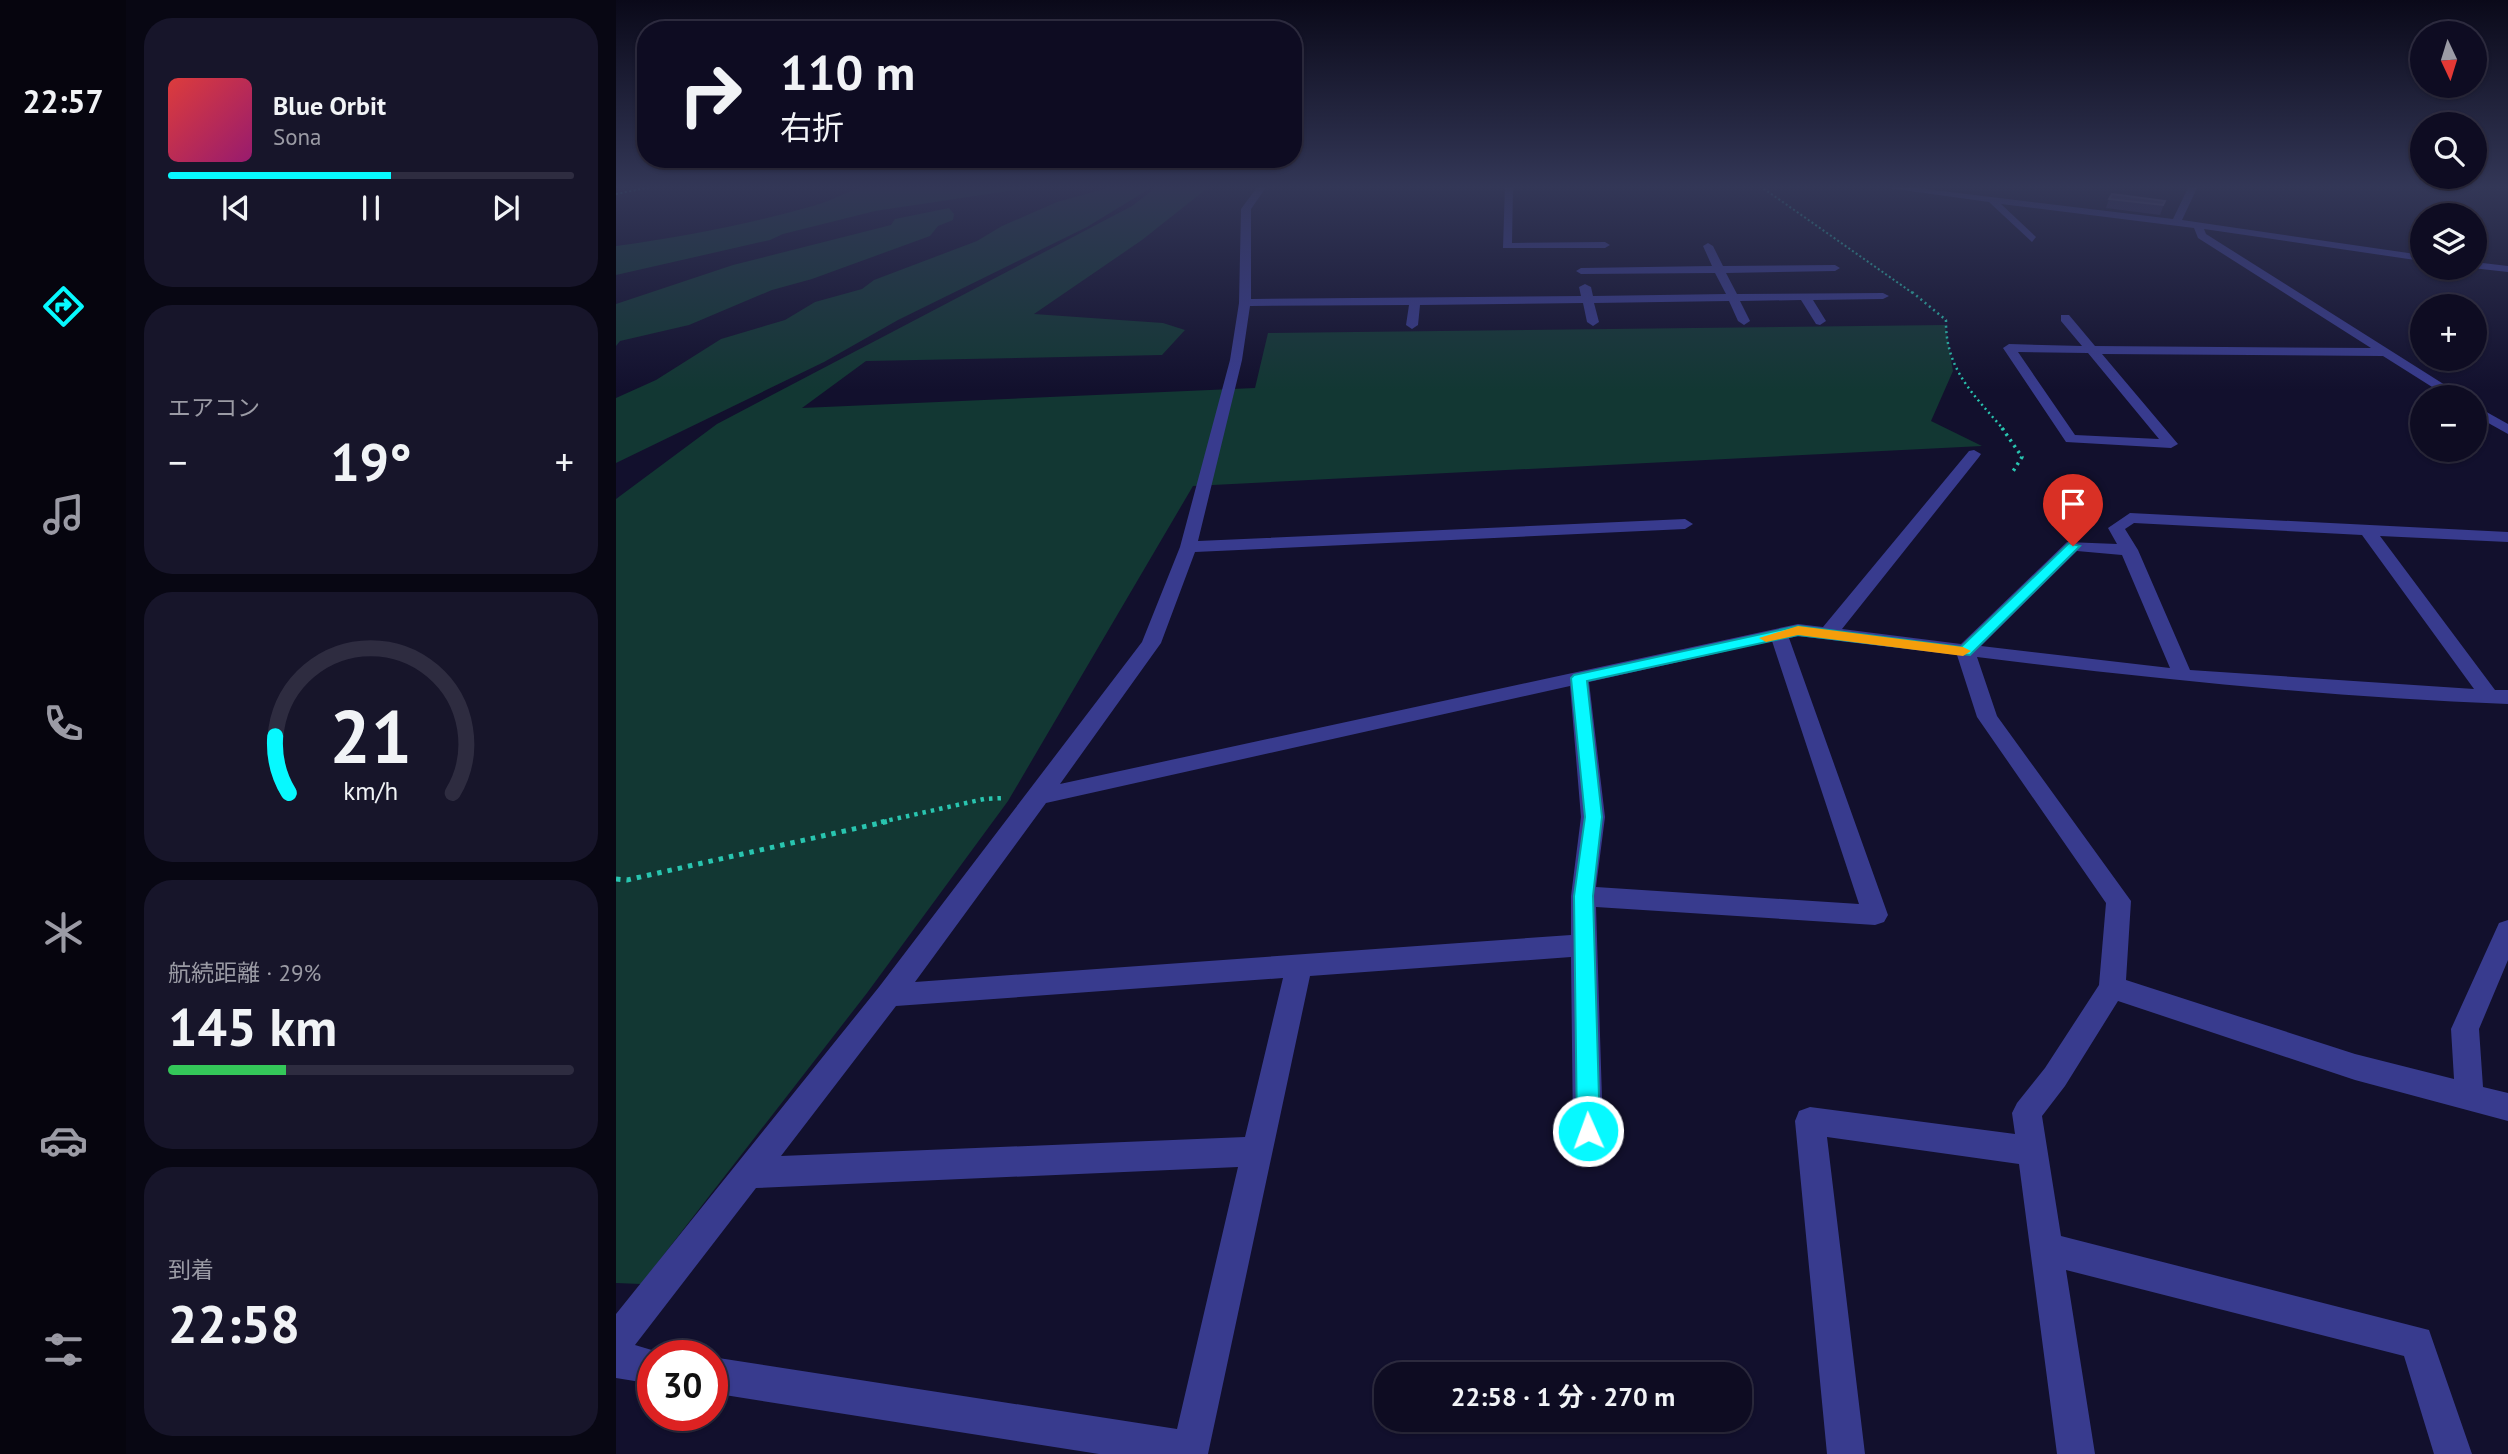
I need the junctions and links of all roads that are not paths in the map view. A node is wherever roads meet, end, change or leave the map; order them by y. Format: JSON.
{"nodes":[{"id":1,"x":1246,"y":254,"type":"edge"},
{"id":2,"x":1577,"y":254,"type":"edge"},
{"id":3,"x":1712,"y":254,"type":"edge"},
{"id":4,"x":2230,"y":254,"type":"edge"},
{"id":5,"x":2487,"y":267,"type":"edge"},
{"id":6,"x":1835,"y":268,"type":"dead end"},
{"id":7,"x":1719,"y":269,"type":"junction"},
{"id":8,"x":2508,"y":269,"type":"edge"},
{"id":9,"x":1581,"y":271,"type":"junction"},
{"id":10,"x":1884,"y":296,"type":"dead end"},
{"id":11,"x":1733,"y":297,"type":"junction"},
{"id":12,"x":1805,"y":297,"type":"junction"},
{"id":13,"x":1588,"y":299,"type":"junction"},
{"id":14,"x":1415,"y":301,"type":"junction"},
{"id":15,"x":1245,"y":303,"type":"junction"},
{"id":16,"x":2065,"y":317,"type":"dead end"},
{"id":17,"x":1744,"y":321,"type":"dead end"},
{"id":18,"x":1820,"y":321,"type":"dead end"},
{"id":19,"x":1593,"y":322,"type":"dead end"},
{"id":20,"x":1412,"y":325,"type":"dead end"},
{"id":21,"x":2094,"y":350,"type":"junction"},
{"id":22,"x":2386,"y":352,"type":"junction"},
{"id":23,"x":2438,"y":385,"type":"edge"},
{"id":24,"x":2487,"y":417,"type":"edge"},
{"id":25,"x":2508,"y":430,"type":"edge"},
{"id":26,"x":1974,"y":454,"type":"dead end"},
{"id":27,"x":1685,"y":524,"type":"dead end"},
{"id":28,"x":2367,"y":530,"type":"junction"},
{"id":29,"x":2508,"y":537,"type":"edge"},
{"id":30,"x":1188,"y":547,"type":"junction"},
{"id":31,"x":2129,"y":550,"type":"junction"},
{"id":32,"x":1828,"y":634,"type":"junction"},
{"id":33,"x":1779,"y":635,"type":"junction"},
{"id":34,"x":1965,"y":652,"type":"junction"},
{"id":35,"x":2183,"y":676,"type":"junction"},
{"id":36,"x":1579,"y":678,"type":"junction"},
{"id":37,"x":2499,"y":696,"type":"edge"},
{"id":38,"x":1040,"y":797,"type":"junction"},
{"id":39,"x":1583,"y":896,"type":"junction"},
{"id":40,"x":2508,"y":930,"type":"edge"},
{"id":41,"x":1583,"y":945,"type":"junction"},
{"id":42,"x":1298,"y":968,"type":"junction"},
{"id":43,"x":2112,"y":987,"type":"junction"},
{"id":44,"x":889,"y":995,"type":"junction"},
{"id":45,"x":2469,"y":1097,"type":"junction"},
{"id":46,"x":2508,"y":1107,"type":"edge"},
{"id":47,"x":1588,"y":1131,"type":"dead end"},
{"id":48,"x":1258,"y":1151,"type":"junction"},
{"id":49,"x":2032,"y":1151,"type":"junction"},
{"id":50,"x":748,"y":1173,"type":"junction"},
{"id":51,"x":2046,"y":1250,"type":"junction"},
{"id":52,"x":616,"y":1342,"type":"edge"},
{"id":53,"x":616,"y":1360,"type":"edge"},
{"id":54,"x":637,"y":1363,"type":"edge"},
{"id":55,"x":728,"y":1378,"type":"edge"},
{"id":56,"x":1846,"y":1454,"type":"edge"},
{"id":57,"x":2076,"y":1454,"type":"edge"},
{"id":58,"x":2453,"y":1454,"type":"edge"}],
"edges":[{"from":1,"to":15,"type":"street"},
{"from":2,"to":9,"type":"street"},
{"from":3,"to":7,"type":"street"},
{"from":4,"to":22,"type":"street"},
{"from":5,"to":8,"type":"street"},
{"from":6,"to":7,"type":"street"},
{"from":7,"to":9,"type":"street"},
{"from":7,"to":11,"type":"street"},
{"from":9,"to":13,"type":"street"},
{"from":10,"to":12,"type":"street"},
{"from":11,"to":12,"type":"street"},
{"from":11,"to":13,"type":"street"},
{"from":11,"to":17,"type":"street"},
{"from":12,"to":18,"type":"street"},
{"from":13,"to":14,"type":"street"},
{"from":13,"to":19,"type":"street"},
{"from":14,"to":15,"type":"street"},
{"from":14,"to":20,"type":"street"},
{"from":15,"to":30,"type":"street"},
{"from":16,"to":21,"type":"street"},
{"from":21,"to":21,"type":"street"},
{"from":21,"to":22,"type":"street"},
{"from":22,"to":23,"type":"street"},
{"from":24,"to":25,"type":"street"},
{"from":26,"to":32,"type":"street"},
{"from":27,"to":30,"type":"street"},
{"from":28,"to":29,"type":"street"},
{"from":28,"to":31,"type":"street"},
{"from":28,"to":37,"type":"street"},
{"from":30,"to":38,"type":"street"},
{"from":31,"to":34,"type":"street"},
{"from":31,"to":35,"type":"street"},
{"from":32,"to":33,"type":"street"},
{"from":32,"to":34,"type":"street"},
{"from":33,"to":36,"type":"street"},
{"from":33,"to":39,"type":"street"},
{"from":34,"to":35,"type":"street"},
{"from":34,"to":43,"type":"street"},
{"from":35,"to":37,"type":"street"},
{"from":36,"to":38,"type":"street"},
{"from":36,"to":39,"type":"street"},
{"from":38,"to":44,"type":"street"},
{"from":39,"to":41,"type":"street"},
{"from":40,"to":45,"type":"street"},
{"from":41,"to":42,"type":"street"},
{"from":41,"to":47,"type":"street"},
{"from":42,"to":44,"type":"street"},
{"from":42,"to":48,"type":"street"},
{"from":43,"to":45,"type":"street"},
{"from":43,"to":49,"type":"street"},
{"from":44,"to":50,"type":"street"},
{"from":45,"to":46,"type":"street"},
{"from":48,"to":50,"type":"street"},
{"from":48,"to":55,"type":"street"},
{"from":49,"to":51,"type":"street"},
{"from":49,"to":56,"type":"street"},
{"from":50,"to":52,"type":"street"},
{"from":51,"to":57,"type":"street"},
{"from":51,"to":58,"type":"street"},
{"from":53,"to":54,"type":"street"}]}
